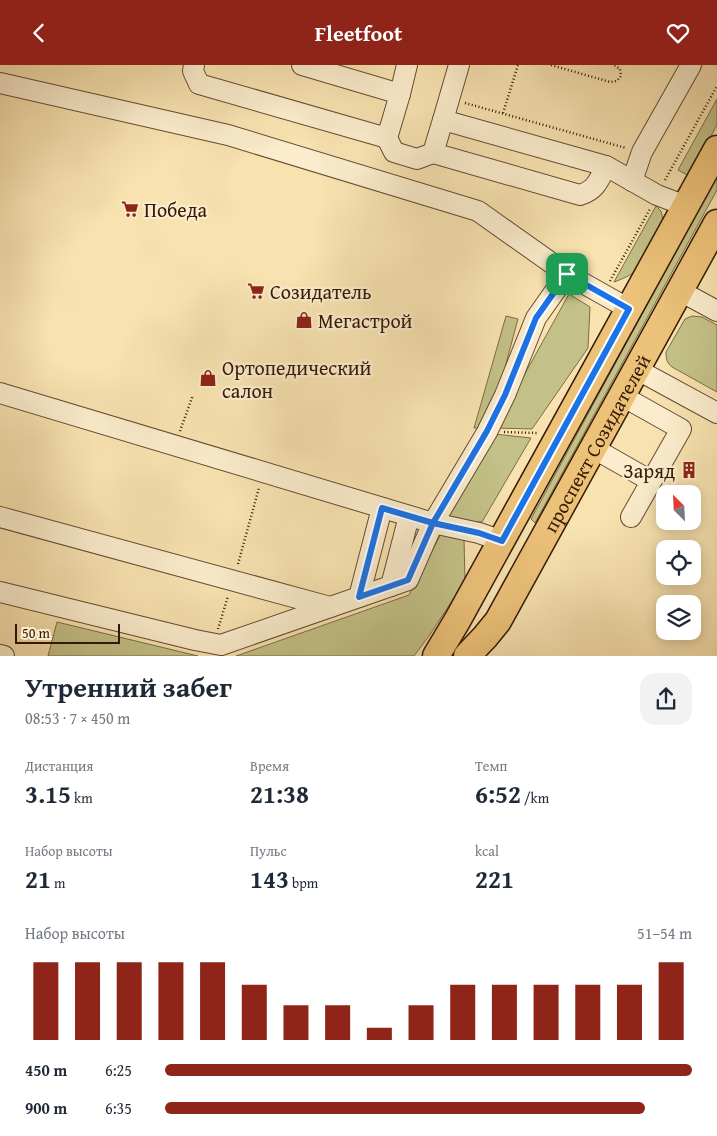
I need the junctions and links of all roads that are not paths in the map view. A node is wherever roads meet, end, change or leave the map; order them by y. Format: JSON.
{"nodes":[{"id":1,"x":194,"y":65,"type":"edge"},
{"id":2,"x":302,"y":65,"type":"edge"},
{"id":3,"x":407,"y":65,"type":"edge"},
{"id":4,"x":459,"y":65,"type":"edge"},
{"id":5,"x":692,"y":65,"type":"edge"},
{"id":6,"x":0,"y":83,"type":"edge"},
{"id":7,"x":400,"y":94,"type":"junction"},
{"id":8,"x":443,"y":120,"type":"junction"},
{"id":9,"x":387,"y":139,"type":"junction"},
{"id":10,"x":717,"y":149,"type":"edge"},
{"id":11,"x":433,"y":153,"type":"junction"},
{"id":12,"x":606,"y":166,"type":"junction"},
{"id":13,"x":632,"y":181,"type":"junction"},
{"id":14,"x":686,"y":206,"type":"junction"},
{"id":15,"x":717,"y":223,"type":"edge"},
{"id":16,"x":567,"y":274,"type":"junction"},
{"id":17,"x":680,"y":291,"type":"junction"},
{"id":18,"x":629,"y":309,"type":"junction"},
{"id":19,"x":717,"y":311,"type":"edge"},
{"id":20,"x":636,"y":369,"type":"junction"},
{"id":21,"x":0,"y":393,"type":"edge"},
{"id":22,"x":622,"y":396,"type":"junction"},
{"id":23,"x":717,"y":413,"type":"edge"},
{"id":24,"x":593,"y":448,"type":"junction"},
{"id":25,"x":651,"y":481,"type":"junction"},
{"id":26,"x":382,"y":508,"type":"junction"},
{"id":27,"x":518,"y":510,"type":"junction"},
{"id":28,"x":409,"y":516,"type":"junction"},
{"id":29,"x":0,"y":517,"type":"edge"},
{"id":30,"x":631,"y":517,"type":"dead end"},
{"id":31,"x":433,"y":523,"type":"junction"},
{"id":32,"x":550,"y":527,"type":"junction"},
{"id":33,"x":502,"y":541,"type":"junction"},
{"id":34,"x":391,"y":587,"type":"junction"},
{"id":35,"x":0,"y":592,"type":"edge"},
{"id":36,"x":359,"y":597,"type":"junction"},
{"id":37,"x":330,"y":607,"type":"junction"},
{"id":38,"x":473,"y":654,"type":"edge"},
{"id":39,"x":0,"y":655,"type":"edge"},
{"id":40,"x":4,"y":656,"type":"edge"},
{"id":41,"x":436,"y":656,"type":"edge"}],
"edges":[{"from":1,"to":9,"type":"lane"},
{"from":2,"to":7,"type":"lane"},
{"from":3,"to":7,"type":"lane"},
{"from":4,"to":8,"type":"lane"},
{"from":5,"to":13,"type":"lane"},
{"from":6,"to":16,"type":"lane"},
{"from":7,"to":9,"type":"lane"},
{"from":8,"to":11,"type":"lane"},
{"from":8,"to":12,"type":"lane"},
{"from":9,"to":11,"type":"lane"},
{"from":10,"to":14,"type":"main road","name":"проспект Созидателей"},
{"from":11,"to":12,"type":"lane"},
{"from":12,"to":13,"type":"lane"},
{"from":13,"to":14,"type":"lane"},
{"from":14,"to":18,"type":"main road","name":"проспект Созидателей"},
{"from":15,"to":17,"type":"main road","name":"проспект Созидателей"},
{"from":16,"to":18,"type":"lane"},
{"from":16,"to":31,"type":"lane"},
{"from":17,"to":19,"type":"lane"},
{"from":17,"to":20,"type":"main road","name":"проспект Созидателей"},
{"from":18,"to":27,"type":"main road","name":"проспект Созидателей"},
{"from":20,"to":22,"type":"main road","name":"проспект Созидателей"},
{"from":20,"to":23,"type":"lane"},
{"from":21,"to":26,"type":"lane"},
{"from":22,"to":24,"type":"main road","name":"проспект Созидателей"},
{"from":22,"to":25,"type":"lane"},
{"from":24,"to":25,"type":"lane"},
{"from":24,"to":32,"type":"main road","name":"проспект Созидателей"},
{"from":25,"to":30,"type":"lane"},
{"from":26,"to":28,"type":"lane"},
{"from":26,"to":36,"type":"lane"},
{"from":27,"to":32,"type":"main road"},
{"from":27,"to":33,"type":"main road","name":"проспект Созидателей"},
{"from":28,"to":31,"type":"lane"},
{"from":28,"to":34,"type":"lane"},
{"from":29,"to":37,"type":"lane"},
{"from":31,"to":33,"type":"lane"},
{"from":31,"to":34,"type":"lane"},
{"from":32,"to":38,"type":"main road","name":"проспект Созидателей"},
{"from":33,"to":41,"type":"main road","name":"проспект Созидателей"},
{"from":34,"to":36,"type":"lane"},
{"from":35,"to":37,"type":"lane"},
{"from":36,"to":37,"type":"lane"},
{"from":39,"to":40,"type":"lane"}]}
